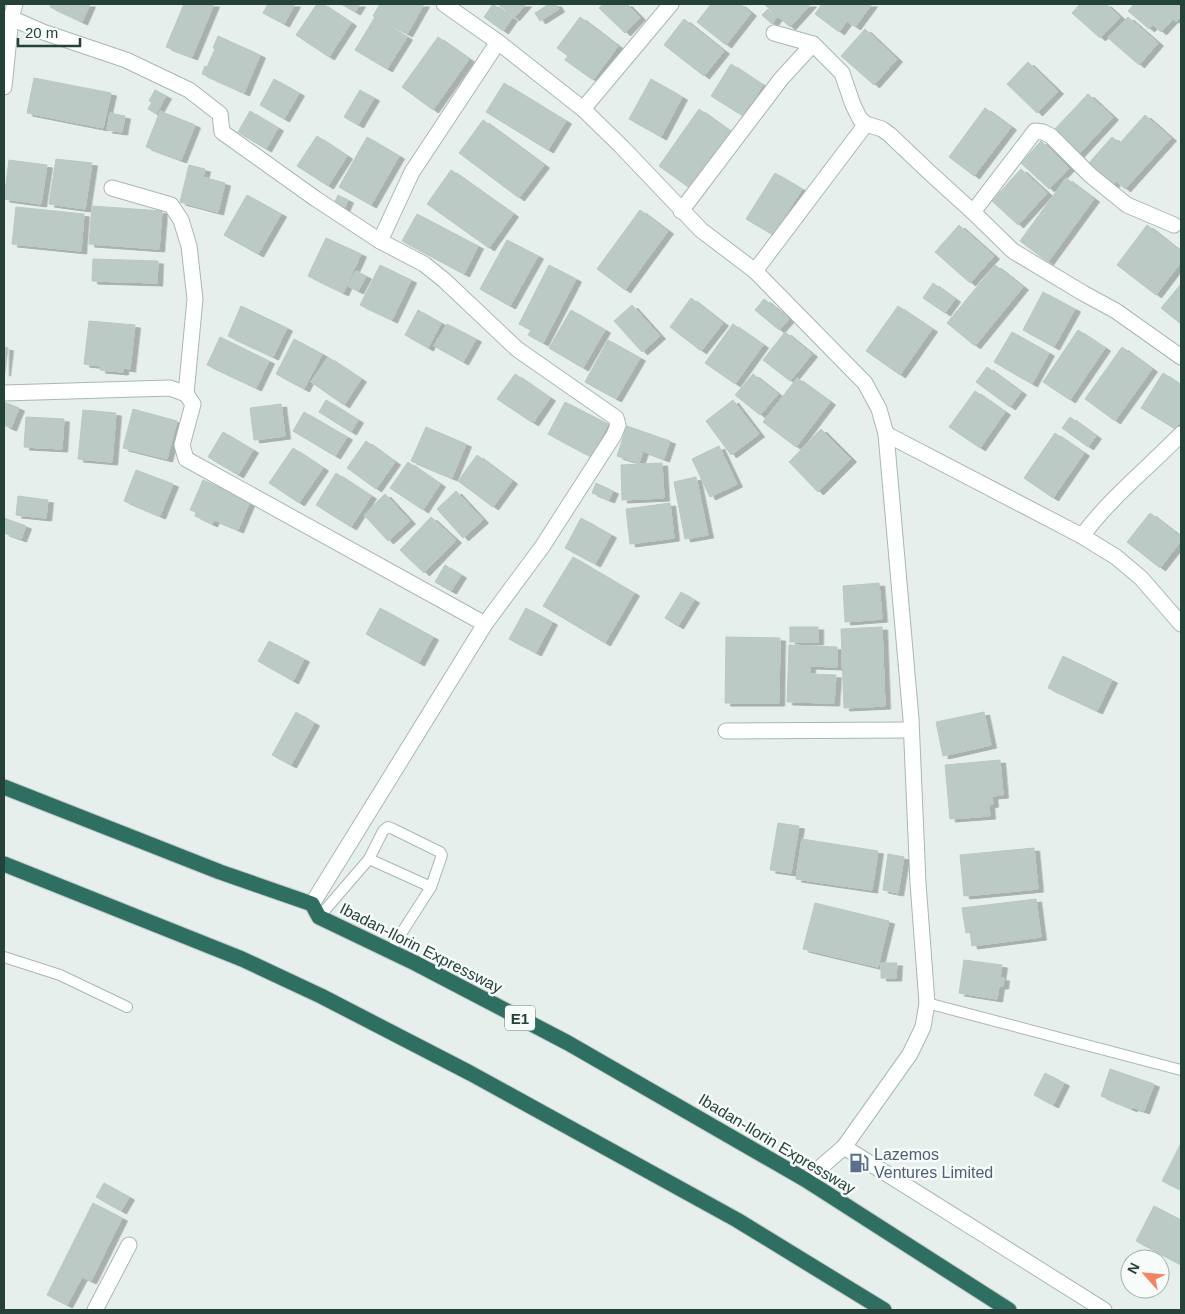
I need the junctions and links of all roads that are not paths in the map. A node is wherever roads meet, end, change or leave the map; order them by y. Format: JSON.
{"nodes":[{"id":1,"x":444,"y":4,"type":"edge"},
{"id":2,"x":670,"y":4,"type":"edge"},
{"id":3,"x":13,"y":11,"type":"edge"},
{"id":4,"x":774,"y":33,"type":"dead end"},
{"id":5,"x":498,"y":42,"type":"junction"},
{"id":6,"x":813,"y":44,"type":"junction"},
{"id":7,"x":4,"y":87,"type":"edge"},
{"id":8,"x":583,"y":109,"type":"junction"},
{"id":9,"x":866,"y":124,"type":"junction"},
{"id":10,"x":112,"y":188,"type":"dead end"},
{"id":11,"x":681,"y":211,"type":"junction"},
{"id":12,"x":973,"y":212,"type":"junction"},
{"id":13,"x":1174,"y":225,"type":"dead end"},
{"id":14,"x":380,"y":241,"type":"junction"},
{"id":15,"x":754,"y":271,"type":"junction"},
{"id":16,"x":1181,"y":357,"type":"edge"},
{"id":17,"x":4,"y":393,"type":"edge"},
{"id":18,"x":186,"y":394,"type":"junction"},
{"id":19,"x":886,"y":434,"type":"junction"},
{"id":20,"x":1181,"y":434,"type":"edge"},
{"id":21,"x":1082,"y":536,"type":"junction"},
{"id":22,"x":485,"y":624,"type":"junction"},
{"id":23,"x":1181,"y":624,"type":"edge"},
{"id":24,"x":911,"y":730,"type":"junction"},
{"id":25,"x":726,"y":731,"type":"dead end"},
{"id":26,"x":4,"y":787,"type":"edge"},
{"id":27,"x":368,"y":859,"type":"junction"},
{"id":28,"x":4,"y":864,"type":"edge"},
{"id":29,"x":430,"y":887,"type":"junction"},
{"id":30,"x":316,"y":910,"type":"junction"},
{"id":31,"x":390,"y":951,"type":"junction"},
{"id":32,"x":4,"y":957,"type":"edge"},
{"id":33,"x":927,"y":1004,"type":"junction"},
{"id":34,"x":127,"y":1007,"type":"dead end"},
{"id":35,"x":1181,"y":1070,"type":"edge"},
{"id":36,"x":844,"y":1147,"type":"junction"},
{"id":37,"x":806,"y":1180,"type":"junction"},
{"id":38,"x":129,"y":1245,"type":"dead end"},
{"id":39,"x":95,"y":1310,"type":"edge"},
{"id":40,"x":884,"y":1310,"type":"edge"},
{"id":41,"x":1009,"y":1310,"type":"edge"},
{"id":42,"x":1104,"y":1310,"type":"edge"}],
"edges":[{"from":1,"to":5,"type":"street"},
{"from":2,"to":8,"type":"street"},
{"from":3,"to":7,"type":"street"},
{"from":3,"to":14,"type":"street"},
{"from":4,"to":6,"type":"street"},
{"from":5,"to":8,"type":"street"},
{"from":5,"to":14,"type":"street"},
{"from":6,"to":9,"type":"street"},
{"from":6,"to":11,"type":"street"},
{"from":8,"to":11,"type":"street"},
{"from":9,"to":12,"type":"street"},
{"from":9,"to":15,"type":"street"},
{"from":10,"to":18,"type":"street"},
{"from":11,"to":15,"type":"street"},
{"from":12,"to":13,"type":"street"},
{"from":12,"to":16,"type":"street"},
{"from":14,"to":22,"type":"street"},
{"from":15,"to":19,"type":"street"},
{"from":17,"to":18,"type":"street"},
{"from":18,"to":22,"type":"street"},
{"from":19,"to":21,"type":"street"},
{"from":19,"to":24,"type":"street"},
{"from":20,"to":21,"type":"street"},
{"from":21,"to":23,"type":"street"},
{"from":22,"to":30,"type":"street"},
{"from":24,"to":25,"type":"street"},
{"from":24,"to":33,"type":"street"},
{"from":26,"to":30,"type":"highway","name":"Ibadan-Ilorin Expressway","number":"E1"},
{"from":27,"to":29,"type":"lane"},
{"from":27,"to":29,"type":"lane"},
{"from":27,"to":30,"type":"lane"},
{"from":28,"to":40,"type":"highway"},
{"from":29,"to":31,"type":"lane"},
{"from":30,"to":31,"type":"highway","name":"Ibadan-Ilorin Expressway","number":"E1"},
{"from":31,"to":37,"type":"highway","name":"Ibadan-Ilorin Expressway","number":"E1"},
{"from":32,"to":34,"type":"lane"},
{"from":33,"to":35,"type":"lane"},
{"from":33,"to":36,"type":"street"},
{"from":36,"to":37,"type":"street"},
{"from":36,"to":42,"type":"street"},
{"from":37,"to":41,"type":"highway","name":"Ibadan-Ilorin Expressway","number":"E1"},
{"from":38,"to":39,"type":"street"}]}
